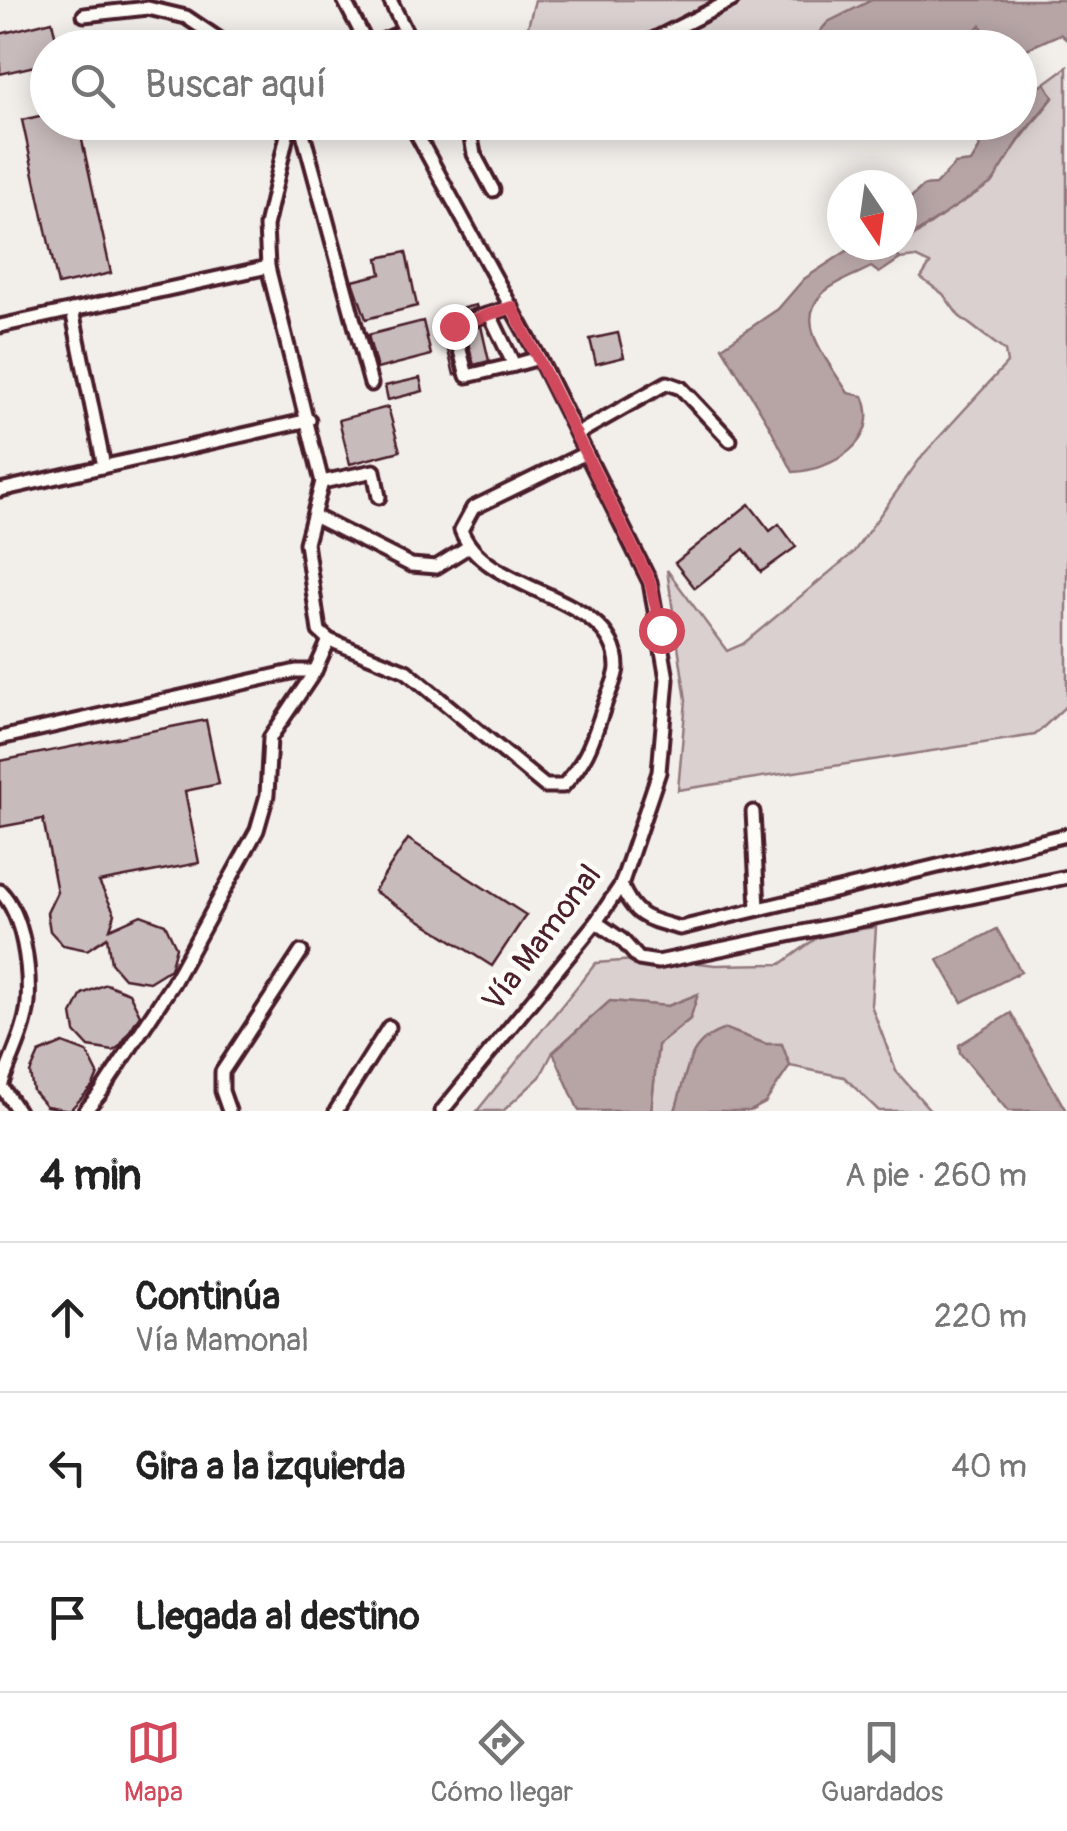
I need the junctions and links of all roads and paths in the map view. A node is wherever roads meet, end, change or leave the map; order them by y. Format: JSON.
{"nodes":[{"id":1,"x":344,"y":0,"type":"edge"},
{"id":2,"x":390,"y":0,"type":"edge"},
{"id":3,"x":732,"y":0,"type":"edge"},
{"id":4,"x":84,"y":14,"type":"dead end"},
{"id":5,"x":205,"y":30,"type":"edge"},
{"id":6,"x":359,"y":30,"type":"edge"},
{"id":7,"x":405,"y":30,"type":"edge"},
{"id":8,"x":672,"y":30,"type":"edge"},
{"id":9,"x":286,"y":140,"type":"edge"},
{"id":10,"x":305,"y":140,"type":"edge"},
{"id":11,"x":420,"y":140,"type":"edge"},
{"id":12,"x":472,"y":140,"type":"edge"},
{"id":13,"x":493,"y":190,"type":"dead end"},
{"id":14,"x":268,"y":267,"type":"junction"},
{"id":15,"x":512,"y":307,"type":"junction"},
{"id":16,"x":72,"y":310,"type":"junction"},
{"id":17,"x":490,"y":314,"type":"junction"},
{"id":18,"x":0,"y":326,"type":"edge"},
{"id":19,"x":540,"y":358,"type":"junction"},
{"id":20,"x":514,"y":365,"type":"junction"},
{"id":21,"x":371,"y":384,"type":"dead end"},
{"id":22,"x":308,"y":420,"type":"junction"},
{"id":23,"x":577,"y":434,"type":"junction"},
{"id":24,"x":730,"y":440,"type":"dead end"},
{"id":25,"x":586,"y":452,"type":"junction"},
{"id":26,"x":104,"y":466,"type":"junction"},
{"id":27,"x":322,"y":482,"type":"junction"},
{"id":28,"x":0,"y":490,"type":"edge"},
{"id":29,"x":379,"y":497,"type":"dead end"},
{"id":30,"x":314,"y":516,"type":"junction"},
{"id":31,"x":468,"y":547,"type":"junction"},
{"id":32,"x":329,"y":640,"type":"junction"},
{"id":33,"x":315,"y":671,"type":"junction"},
{"id":34,"x":0,"y":738,"type":"edge"},
{"id":35,"x":753,"y":812,"type":"dead end"},
{"id":36,"x":1067,"y":835,"type":"edge"},
{"id":37,"x":1067,"y":877,"type":"edge"},
{"id":38,"x":622,"y":884,"type":"junction"},
{"id":39,"x":0,"y":891,"type":"edge"},
{"id":40,"x":758,"y":908,"type":"junction"},
{"id":41,"x":596,"y":922,"type":"junction"},
{"id":42,"x":301,"y":952,"type":"dead end"},
{"id":43,"x":389,"y":1027,"type":"dead end"},
{"id":44,"x":1,"y":1085,"type":"edge"},
{"id":45,"x":18,"y":1111,"type":"edge"},
{"id":46,"x":85,"y":1111,"type":"edge"},
{"id":47,"x":229,"y":1111,"type":"edge"},
{"id":48,"x":336,"y":1111,"type":"edge"},
{"id":49,"x":442,"y":1111,"type":"edge"}],
"edges":[{"from":1,"to":6,"type":"street"},
{"from":2,"to":7,"type":"street"},
{"from":3,"to":8,"type":"street"},
{"from":4,"to":5,"type":"street"},
{"from":9,"to":14,"type":"street"},
{"from":10,"to":21,"type":"street"},
{"from":11,"to":15,"type":"street","name":"Vía Mamonal"},
{"from":12,"to":13,"type":"street"},
{"from":14,"to":16,"type":"street"},
{"from":14,"to":22,"type":"street"},
{"from":15,"to":17,"type":"street"},
{"from":15,"to":19,"type":"street","name":"Vía Mamonal"},
{"from":16,"to":18,"type":"street"},
{"from":16,"to":26,"type":"street"},
{"from":17,"to":20,"type":"street"},
{"from":17,"to":20,"type":"street"},
{"from":19,"to":20,"type":"street"},
{"from":19,"to":23,"type":"street","name":"Vía Mamonal"},
{"from":22,"to":26,"type":"street"},
{"from":22,"to":27,"type":"street"},
{"from":23,"to":24,"type":"street"},
{"from":23,"to":25,"type":"street","name":"Vía Mamonal"},
{"from":25,"to":31,"type":"street"},
{"from":25,"to":38,"type":"street","name":"Vía Mamonal"},
{"from":26,"to":28,"type":"street"},
{"from":27,"to":29,"type":"street"},
{"from":27,"to":30,"type":"street"},
{"from":30,"to":31,"type":"street"},
{"from":30,"to":32,"type":"street"},
{"from":31,"to":32,"type":"street"},
{"from":32,"to":33,"type":"street"},
{"from":33,"to":34,"type":"street"},
{"from":33,"to":46,"type":"street"},
{"from":35,"to":40,"type":"street"},
{"from":36,"to":40,"type":"street"},
{"from":37,"to":41,"type":"street"},
{"from":38,"to":40,"type":"street"},
{"from":38,"to":41,"type":"street","name":"Vía Mamonal"},
{"from":39,"to":44,"type":"street"},
{"from":41,"to":49,"type":"street","name":"Vía Mamonal"},
{"from":42,"to":47,"type":"street"},
{"from":43,"to":48,"type":"street"},
{"from":44,"to":45,"type":"street"}]}
